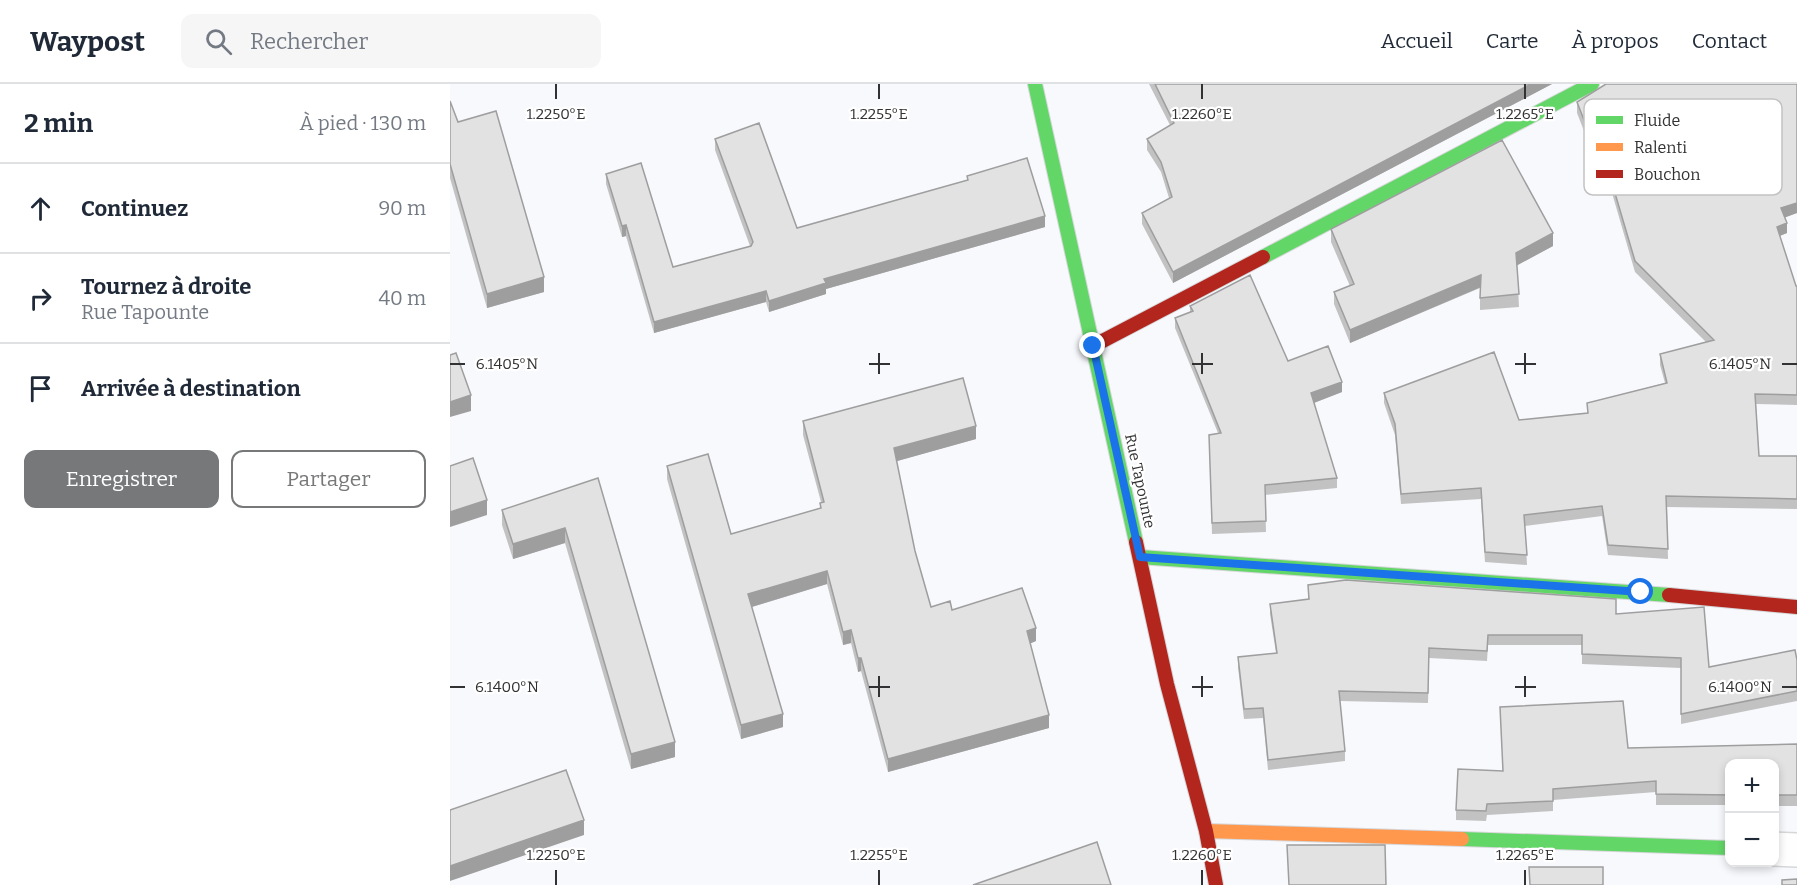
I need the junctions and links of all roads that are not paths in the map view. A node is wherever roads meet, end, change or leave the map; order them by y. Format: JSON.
{"nodes":[{"id":1,"x":1035,"y":84,"type":"edge"},
{"id":2,"x":1592,"y":84,"type":"edge"},
{"id":3,"x":1093,"y":346,"type":"junction"},
{"id":4,"x":1140,"y":557,"type":"junction"},
{"id":5,"x":1797,"y":607,"type":"edge"},
{"id":6,"x":1206,"y":831,"type":"junction"},
{"id":7,"x":1725,"y":848,"type":"edge"},
{"id":8,"x":1779,"y":849,"type":"edge"},
{"id":9,"x":1797,"y":850,"type":"edge"},
{"id":10,"x":1216,"y":885,"type":"edge"}],
"edges":[{"from":1,"to":3,"type":"street","name":"Rue Tapounte"},
{"from":2,"to":3,"type":"street"},
{"from":3,"to":4,"type":"street","name":"Rue Tapounte"},
{"from":4,"to":5,"type":"street"},
{"from":4,"to":6,"type":"street","name":"Rue Tapounte"},
{"from":6,"to":7,"type":"street"},
{"from":6,"to":10,"type":"street","name":"Rue Tapounte"},
{"from":8,"to":9,"type":"street"}]}
